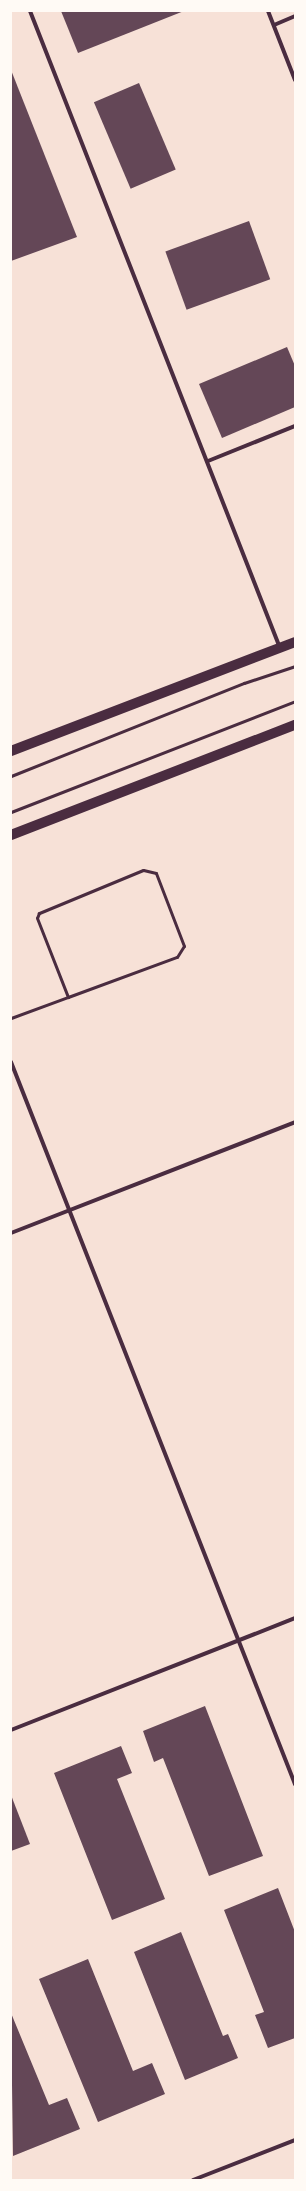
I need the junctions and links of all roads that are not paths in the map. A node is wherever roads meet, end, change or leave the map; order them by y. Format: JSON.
{"nodes":[{"id":1,"x":30,"y":11,"type":"edge"},
{"id":2,"x":268,"y":11,"type":"edge"},
{"id":3,"x":295,"y":16,"type":"edge"},
{"id":4,"x":274,"y":25,"type":"junction"},
{"id":5,"x":295,"y":80,"type":"edge"},
{"id":6,"x":295,"y":426,"type":"edge"},
{"id":7,"x":208,"y":461,"type":"junction"},
{"id":8,"x":295,"y":642,"type":"edge"},
{"id":9,"x":280,"y":648,"type":"junction"},
{"id":10,"x":295,"y":666,"type":"edge"},
{"id":11,"x":295,"y":701,"type":"edge"},
{"id":12,"x":295,"y":725,"type":"edge"},
{"id":13,"x":11,"y":751,"type":"edge"},
{"id":14,"x":11,"y":776,"type":"edge"},
{"id":15,"x":11,"y":812,"type":"edge"},
{"id":16,"x":11,"y":835,"type":"edge"},
{"id":17,"x":68,"y":997,"type":"junction"},
{"id":18,"x":11,"y":1018,"type":"edge"},
{"id":19,"x":11,"y":1062,"type":"edge"},
{"id":20,"x":295,"y":1122,"type":"edge"},
{"id":21,"x":69,"y":1209,"type":"junction"},
{"id":22,"x":11,"y":1233,"type":"edge"},
{"id":23,"x":295,"y":1618,"type":"edge"},
{"id":24,"x":238,"y":1640,"type":"junction"},
{"id":25,"x":11,"y":1730,"type":"edge"},
{"id":26,"x":295,"y":1784,"type":"edge"},
{"id":27,"x":295,"y":2140,"type":"edge"},
{"id":28,"x":193,"y":2180,"type":"edge"}],
"edges":[{"from":1,"to":7,"type":"street"},
{"from":2,"to":4,"type":"street"},
{"from":3,"to":4,"type":"street"},
{"from":4,"to":5,"type":"street"},
{"from":6,"to":7,"type":"street"},
{"from":7,"to":9,"type":"street"},
{"from":8,"to":9,"type":"main road"},
{"from":9,"to":13,"type":"main road"},
{"from":10,"to":14,"type":"lane"},
{"from":11,"to":15,"type":"lane"},
{"from":12,"to":16,"type":"main road"},
{"from":17,"to":17,"type":"lane"},
{"from":17,"to":18,"type":"lane"},
{"from":19,"to":21,"type":"street"},
{"from":20,"to":21,"type":"street"},
{"from":21,"to":22,"type":"street"},
{"from":21,"to":24,"type":"street"},
{"from":23,"to":24,"type":"street"},
{"from":24,"to":25,"type":"street"},
{"from":24,"to":26,"type":"street"},
{"from":27,"to":28,"type":"street"}]}
